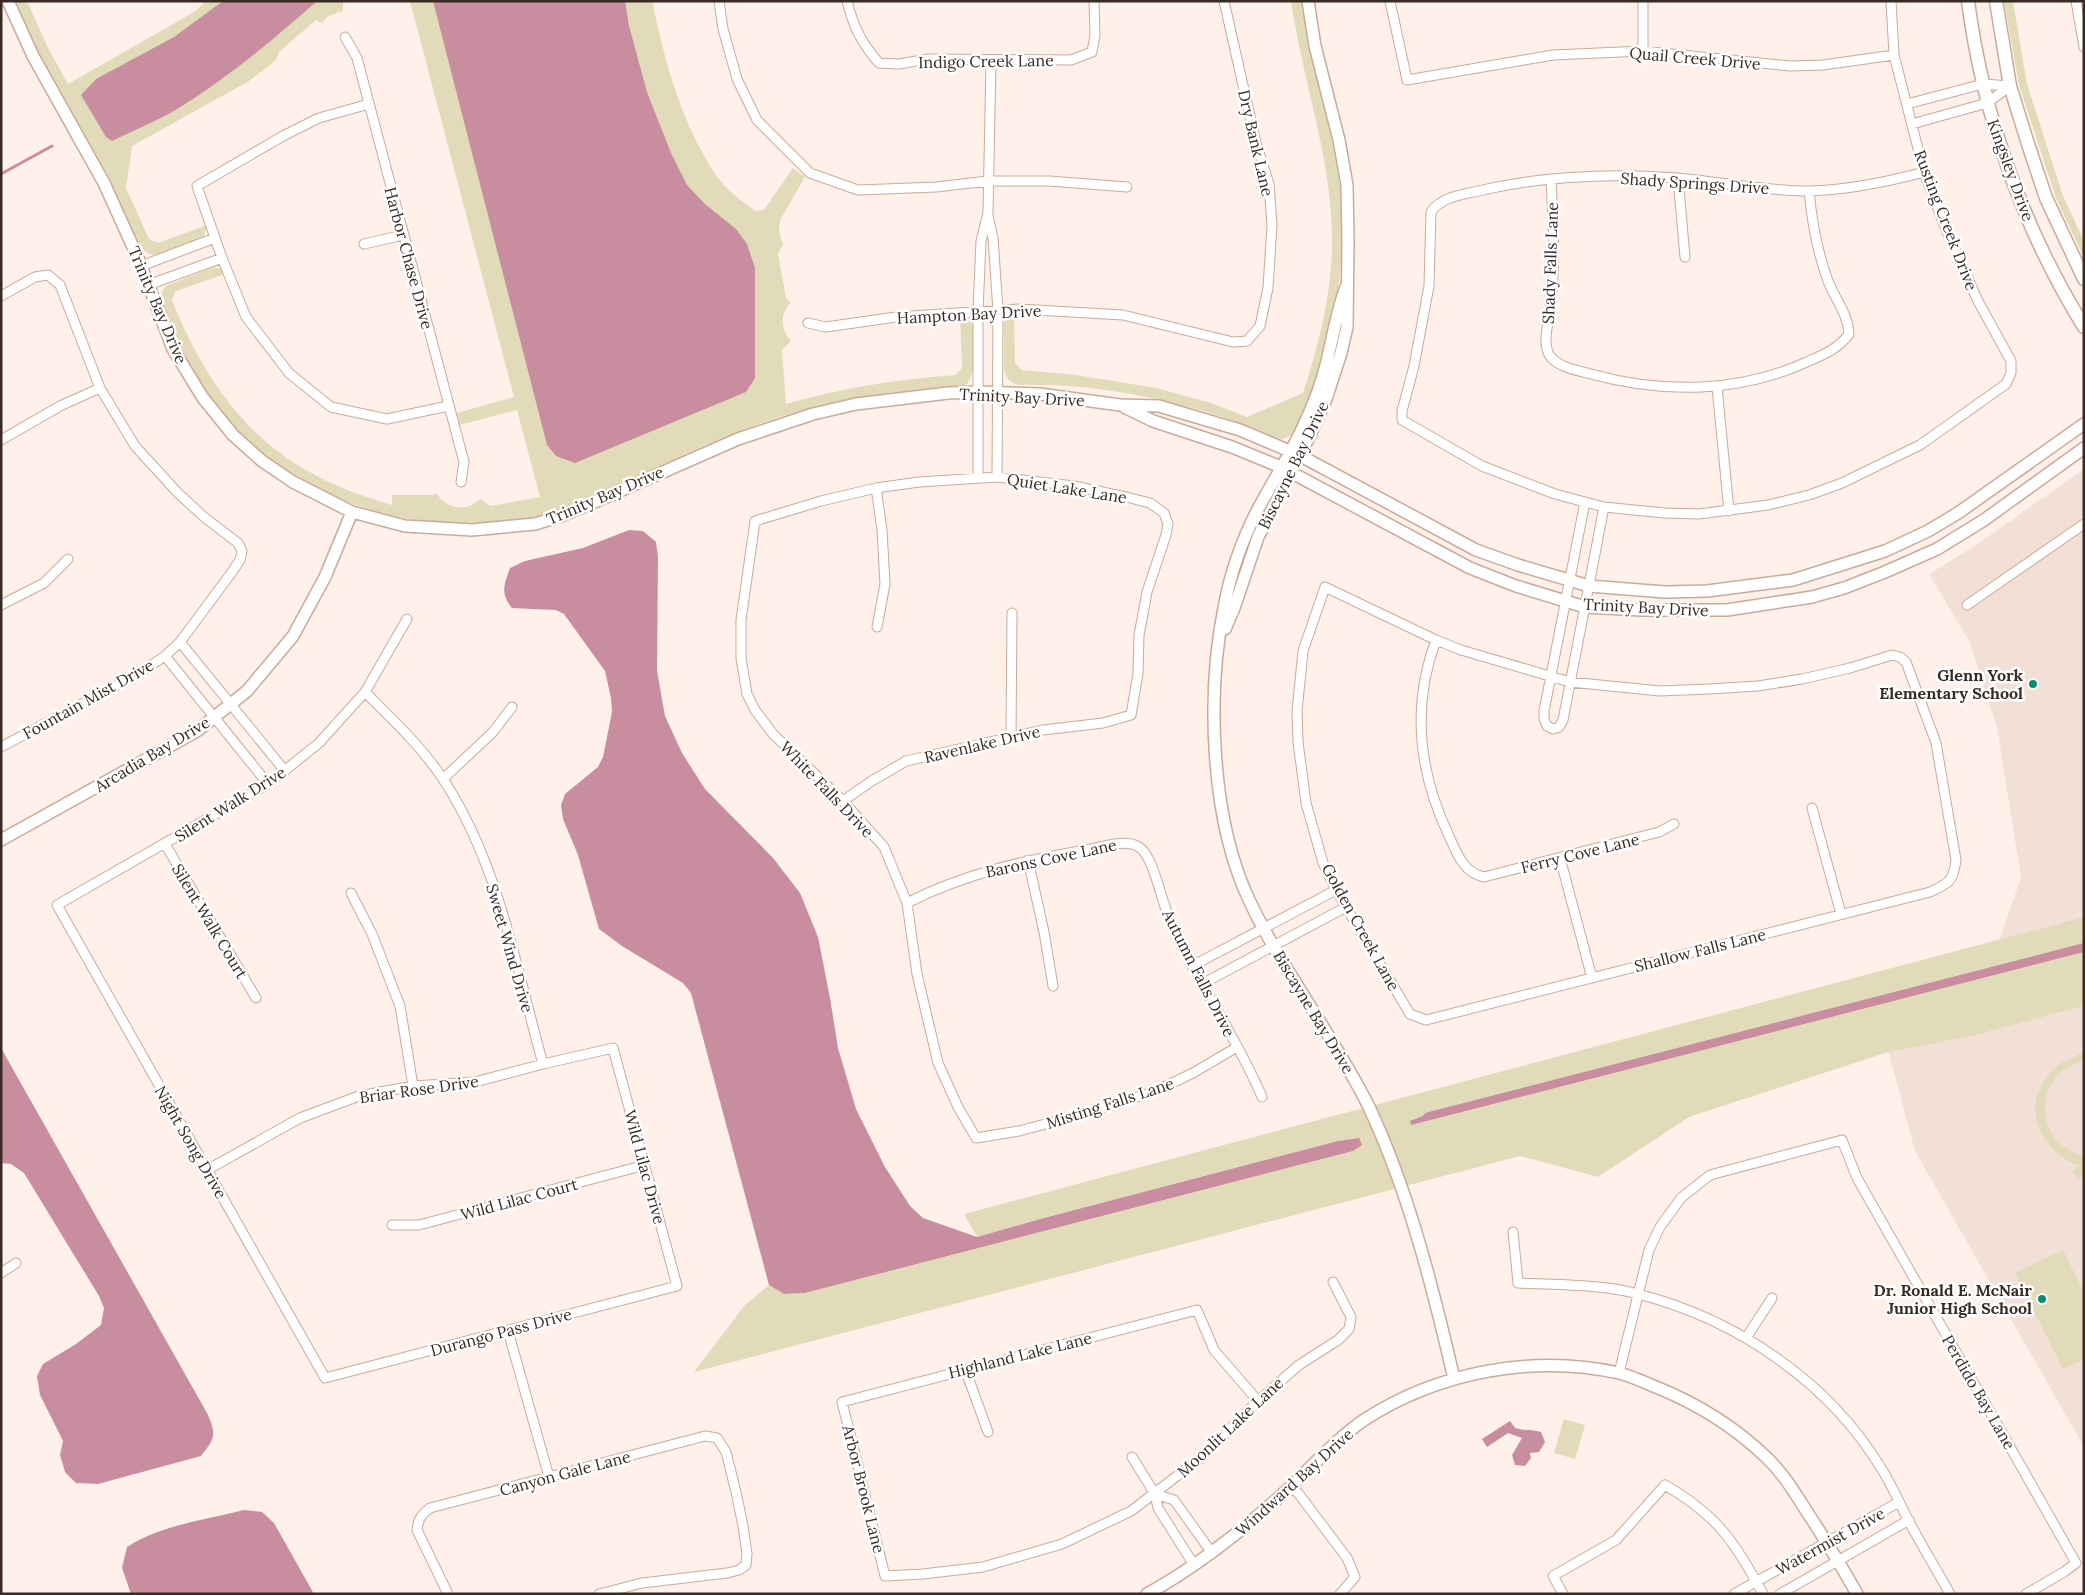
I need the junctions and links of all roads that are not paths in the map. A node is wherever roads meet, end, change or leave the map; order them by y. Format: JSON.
{"nodes":[{"id":1,"x":8,"y":1,"type":"edge"},
{"id":2,"x":720,"y":1,"type":"edge"},
{"id":3,"x":847,"y":1,"type":"edge"},
{"id":4,"x":1094,"y":1,"type":"edge"},
{"id":5,"x":1224,"y":1,"type":"edge"},
{"id":6,"x":1308,"y":1,"type":"edge"},
{"id":7,"x":1390,"y":1,"type":"edge"},
{"id":8,"x":1643,"y":1,"type":"edge"},
{"id":9,"x":1891,"y":1,"type":"edge"},
{"id":10,"x":1968,"y":1,"type":"edge"},
{"id":11,"x":1996,"y":1,"type":"edge"},
{"id":12,"x":2076,"y":1,"type":"edge"},
{"id":13,"x":345,"y":38,"type":"dead end"},
{"id":14,"x":2084,"y":47,"type":"edge"},
{"id":15,"x":1643,"y":51,"type":"junction"},
{"id":16,"x":1894,"y":55,"type":"junction"},
{"id":17,"x":990,"y":60,"type":"junction"},
{"id":18,"x":1983,"y":84,"type":"junction"},
{"id":19,"x":2010,"y":86,"type":"junction"},
{"id":20,"x":1987,"y":103,"type":"junction"},
{"id":21,"x":369,"y":104,"type":"junction"},
{"id":22,"x":1907,"y":104,"type":"junction"},
{"id":23,"x":1912,"y":124,"type":"junction"},
{"id":24,"x":1924,"y":172,"type":"junction"},
{"id":25,"x":1678,"y":178,"type":"junction"},
{"id":26,"x":1551,"y":179,"type":"junction"},
{"id":27,"x":988,"y":181,"type":"junction"},
{"id":28,"x":1127,"y":187,"type":"dead end"},
{"id":29,"x":1809,"y":191,"type":"junction"},
{"id":30,"x":988,"y":213,"type":"junction"},
{"id":31,"x":403,"y":235,"type":"junction"},
{"id":32,"x":215,"y":238,"type":"junction"},
{"id":33,"x":364,"y":244,"type":"dead end"},
{"id":34,"x":1685,"y":256,"type":"dead end"},
{"id":35,"x":222,"y":258,"type":"junction"},
{"id":36,"x":142,"y":266,"type":"junction"},
{"id":37,"x":2084,"y":279,"type":"edge"},
{"id":38,"x":148,"y":285,"type":"junction"},
{"id":39,"x":1,"y":296,"type":"edge"},
{"id":40,"x":978,"y":311,"type":"junction"},
{"id":41,"x":998,"y":311,"type":"junction"},
{"id":42,"x":808,"y":323,"type":"dead end"},
{"id":43,"x":2084,"y":327,"type":"edge"},
{"id":44,"x":1247,"y":341,"type":"joint"},
{"id":45,"x":1717,"y":387,"type":"junction"},
{"id":46,"x":100,"y":388,"type":"junction"},
{"id":47,"x":979,"y":392,"type":"junction"},
{"id":48,"x":998,"y":392,"type":"junction"},
{"id":49,"x":1120,"y":405,"type":"junction"},
{"id":50,"x":448,"y":406,"type":"junction"},
{"id":51,"x":2084,"y":424,"type":"edge"},
{"id":52,"x":1,"y":440,"type":"edge"},
{"id":53,"x":2084,"y":448,"type":"edge"},
{"id":54,"x":1294,"y":453,"type":"junction"},
{"id":55,"x":1286,"y":470,"type":"junction"},
{"id":56,"x":997,"y":477,"type":"junction"},
{"id":57,"x":978,"y":478,"type":"junction"},
{"id":58,"x":461,"y":482,"type":"dead end"},
{"id":59,"x":876,"y":488,"type":"junction"},
{"id":60,"x":1585,"y":502,"type":"junction"},
{"id":61,"x":1604,"y":507,"type":"junction"},
{"id":62,"x":1730,"y":511,"type":"junction"},
{"id":63,"x":352,"y":512,"type":"junction"},
{"id":64,"x":755,"y":521,"type":"joint"},
{"id":65,"x":2084,"y":524,"type":"edge"},
{"id":66,"x":68,"y":560,"type":"dead end"},
{"id":67,"x":1571,"y":580,"type":"junction"},
{"id":68,"x":1589,"y":586,"type":"junction"},
{"id":69,"x":1567,"y":601,"type":"junction"},
{"id":70,"x":1,"y":605,"type":"edge"},
{"id":71,"x":1967,"y":605,"type":"dead end"},
{"id":72,"x":1585,"y":607,"type":"junction"},
{"id":73,"x":1012,"y":613,"type":"dead end"},
{"id":74,"x":407,"y":619,"type":"dead end"},
{"id":75,"x":877,"y":627,"type":"dead end"},
{"id":76,"x":1436,"y":640,"type":"junction"},
{"id":77,"x":180,"y":642,"type":"junction"},
{"id":78,"x":165,"y":656,"type":"junction"},
{"id":79,"x":1551,"y":677,"type":"junction"},
{"id":80,"x":1570,"y":682,"type":"junction"},
{"id":81,"x":365,"y":692,"type":"junction"},
{"id":82,"x":231,"y":704,"type":"junction"},
{"id":83,"x":512,"y":708,"type":"dead end"},
{"id":84,"x":1131,"y":715,"type":"joint"},
{"id":85,"x":215,"y":717,"type":"junction"},
{"id":86,"x":1011,"y":738,"type":"junction"},
{"id":87,"x":1,"y":747,"type":"edge"},
{"id":88,"x":285,"y":771,"type":"junction"},
{"id":89,"x":443,"y":778,"type":"junction"},
{"id":90,"x":268,"y":784,"type":"junction"},
{"id":91,"x":843,"y":800,"type":"junction"},
{"id":92,"x":1812,"y":808,"type":"dead end"},
{"id":93,"x":1674,"y":824,"type":"dead end"},
{"id":94,"x":1,"y":840,"type":"edge"},
{"id":95,"x":165,"y":844,"type":"junction"},
{"id":96,"x":1141,"y":848,"type":"joint"},
{"id":97,"x":1560,"y":858,"type":"junction"},
{"id":98,"x":1028,"y":860,"type":"junction"},
{"id":99,"x":1336,"y":890,"type":"junction"},
{"id":100,"x":351,"y":893,"type":"dead end"},
{"id":101,"x":907,"y":904,"type":"junction"},
{"id":102,"x":57,"y":905,"type":"joint"},
{"id":103,"x":1346,"y":907,"type":"junction"},
{"id":104,"x":1840,"y":914,"type":"junction"},
{"id":105,"x":1264,"y":928,"type":"junction"},
{"id":106,"x":1274,"y":946,"type":"junction"},
{"id":107,"x":1192,"y":966,"type":"junction"},
{"id":108,"x":1592,"y":978,"type":"junction"},
{"id":109,"x":1202,"y":984,"type":"junction"},
{"id":110,"x":1052,"y":986,"type":"dead end"},
{"id":111,"x":256,"y":998,"type":"dead end"},
{"id":112,"x":1426,"y":1020,"type":"joint"},
{"id":113,"x":1237,"y":1047,"type":"junction"},
{"id":114,"x":613,"y":1048,"type":"joint"},
{"id":115,"x":543,"y":1064,"type":"junction"},
{"id":116,"x":413,"y":1086,"type":"junction"},
{"id":117,"x":1262,"y":1097,"type":"dead end"},
{"id":118,"x":976,"y":1138,"type":"joint"},
{"id":119,"x":645,"y":1165,"type":"junction"},
{"id":120,"x":207,"y":1170,"type":"junction"},
{"id":121,"x":392,"y":1225,"type":"dead end"},
{"id":122,"x":1513,"y":1232,"type":"dead end"},
{"id":123,"x":16,"y":1263,"type":"dead end"},
{"id":124,"x":1,"y":1273,"type":"edge"},
{"id":125,"x":1333,"y":1282,"type":"dead end"},
{"id":126,"x":677,"y":1286,"type":"joint"},
{"id":127,"x":1637,"y":1293,"type":"junction"},
{"id":128,"x":1772,"y":1298,"type":"dead end"},
{"id":129,"x":508,"y":1331,"type":"junction"},
{"id":130,"x":1746,"y":1338,"type":"junction"},
{"id":131,"x":965,"y":1368,"type":"junction"},
{"id":132,"x":1619,"y":1373,"type":"junction"},
{"id":133,"x":325,"y":1378,"type":"joint"},
{"id":134,"x":1454,"y":1378,"type":"junction"},
{"id":135,"x":1258,"y":1401,"type":"junction"},
{"id":136,"x":842,"y":1402,"type":"joint"},
{"id":137,"x":988,"y":1432,"type":"dead end"},
{"id":138,"x":1132,"y":1457,"type":"dead end"},
{"id":139,"x":549,"y":1477,"type":"junction"},
{"id":140,"x":1290,"y":1487,"type":"junction"},
{"id":141,"x":1155,"y":1494,"type":"junction"},
{"id":142,"x":1899,"y":1502,"type":"junction"},
{"id":143,"x":1909,"y":1520,"type":"junction"},
{"id":144,"x":1827,"y":1543,"type":"junction"},
{"id":145,"x":1212,"y":1553,"type":"junction"},
{"id":146,"x":1838,"y":1560,"type":"junction"},
{"id":147,"x":1194,"y":1565,"type":"junction"},
{"id":148,"x":886,"y":1576,"type":"joint"},
{"id":149,"x":1757,"y":1582,"type":"junction"},
{"id":150,"x":448,"y":1594,"type":"edge"},
{"id":151,"x":599,"y":1594,"type":"edge"},
{"id":152,"x":1148,"y":1594,"type":"edge"},
{"id":153,"x":1340,"y":1594,"type":"edge"},
{"id":154,"x":1563,"y":1594,"type":"edge"},
{"id":155,"x":1734,"y":1594,"type":"edge"},
{"id":156,"x":1763,"y":1594,"type":"edge"},
{"id":157,"x":1780,"y":1594,"type":"edge"},
{"id":158,"x":1857,"y":1594,"type":"edge"},
{"id":159,"x":1950,"y":1594,"type":"edge"},
{"id":160,"x":2026,"y":1594,"type":"edge"}],
"edges":[{"from":1,"to":36,"type":"street","name":"Trinity Bay Drive"},
{"from":2,"to":27,"type":"street"},
{"from":3,"to":17,"type":"street","name":"Indigo Creek Lane"},
{"from":4,"to":17,"type":"street","name":"Indigo Creek Lane"},
{"from":5,"to":44,"type":"street","name":"Dry Bank Lane"},
{"from":6,"to":54,"type":"street","name":"Biscayne Bay Drive"},
{"from":7,"to":15,"type":"street","name":"Quail Creek Drive"},
{"from":8,"to":15,"type":"street"},
{"from":9,"to":16,"type":"street","name":"Rusting Creek Drive"},
{"from":10,"to":18,"type":"main road","name":"Kingsley Drive"},
{"from":11,"to":19,"type":"main road","name":"Kingsley Drive"},
{"from":12,"to":14,"type":"street"},
{"from":13,"to":21,"type":"street","name":"Harbor Chase Drive"},
{"from":15,"to":16,"type":"street","name":"Quail Creek Drive"},
{"from":16,"to":22,"type":"street","name":"Rusting Creek Drive"},
{"from":17,"to":27,"type":"street"},
{"from":18,"to":19,"type":"street"},
{"from":18,"to":20,"type":"main road","name":"Kingsley Drive"},
{"from":18,"to":22,"type":"street"},
{"from":19,"to":20,"type":"street"},
{"from":19,"to":37,"type":"main road","name":"Kingsley Drive"},
{"from":20,"to":23,"type":"street"},
{"from":20,"to":43,"type":"main road","name":"Kingsley Drive"},
{"from":21,"to":31,"type":"street","name":"Harbor Chase Drive"},
{"from":21,"to":32,"type":"street"},
{"from":22,"to":23,"type":"street","name":"Rusting Creek Drive"},
{"from":23,"to":24,"type":"street","name":"Rusting Creek Drive"},
{"from":24,"to":29,"type":"street","name":"Shady Springs Drive"},
{"from":24,"to":62,"type":"street","name":"Rusting Creek Drive"},
{"from":25,"to":26,"type":"street","name":"Shady Springs Drive"},
{"from":25,"to":29,"type":"street","name":"Shady Springs Drive"},
{"from":25,"to":34,"type":"street"},
{"from":26,"to":45,"type":"street","name":"Shady Falls Lane"},
{"from":26,"to":60,"type":"street","name":"Shady Springs Drive"},
{"from":27,"to":28,"type":"street"},
{"from":27,"to":30,"type":"street"},
{"from":29,"to":45,"type":"street"},
{"from":30,"to":40,"type":"street"},
{"from":30,"to":41,"type":"street"},
{"from":31,"to":33,"type":"street"},
{"from":31,"to":50,"type":"street","name":"Harbor Chase Drive"},
{"from":32,"to":35,"type":"street"},
{"from":32,"to":36,"type":"street"},
{"from":35,"to":38,"type":"street"},
{"from":35,"to":50,"type":"street"},
{"from":36,"to":38,"type":"street","name":"Trinity Bay Drive"},
{"from":38,"to":63,"type":"street","name":"Trinity Bay Drive"},
{"from":39,"to":46,"type":"street"},
{"from":40,"to":41,"type":"street","name":"Hampton Bay Drive"},
{"from":40,"to":42,"type":"street","name":"Hampton Bay Drive"},
{"from":40,"to":47,"type":"street"},
{"from":41,"to":44,"type":"street","name":"Hampton Bay Drive"},
{"from":41,"to":48,"type":"street"},
{"from":45,"to":62,"type":"street"},
{"from":46,"to":52,"type":"street"},
{"from":46,"to":77,"type":"street","name":"Fountain Mist Drive"},
{"from":47,"to":48,"type":"street","name":"Trinity Bay Drive"},
{"from":47,"to":57,"type":"street"},
{"from":47,"to":63,"type":"street","name":"Trinity Bay Drive"},
{"from":48,"to":49,"type":"street","name":"Trinity Bay Drive"},
{"from":48,"to":56,"type":"street"},
{"from":49,"to":54,"type":"street","name":"Trinity Bay Drive"},
{"from":49,"to":55,"type":"street","name":"Trinity Bay Drive"},
{"from":50,"to":58,"type":"street","name":"Harbor Chase Drive"},
{"from":51,"to":68,"type":"street","name":"Trinity Bay Drive"},
{"from":53,"to":72,"type":"street","name":"Trinity Bay Drive"},
{"from":54,"to":55,"type":"street","name":"Biscayne Bay Drive"},
{"from":54,"to":67,"type":"street","name":"Trinity Bay Drive"},
{"from":55,"to":69,"type":"street","name":"Trinity Bay Drive"},
{"from":55,"to":105,"type":"street","name":"Biscayne Bay Drive"},
{"from":56,"to":57,"type":"street","name":"Quiet Lake Lane"},
{"from":56,"to":84,"type":"street","name":"Quiet Lake Lane"},
{"from":57,"to":59,"type":"street","name":"Quiet Lake Lane"},
{"from":59,"to":64,"type":"street","name":"Quiet Lake Lane"},
{"from":59,"to":75,"type":"street"},
{"from":60,"to":61,"type":"street"},
{"from":60,"to":67,"type":"street"},
{"from":61,"to":62,"type":"street"},
{"from":61,"to":68,"type":"street"},
{"from":63,"to":82,"type":"street","name":"Arcadia Bay Drive"},
{"from":64,"to":91,"type":"street","name":"White Falls Drive"},
{"from":65,"to":71,"type":"street"},
{"from":66,"to":70,"type":"street"},
{"from":67,"to":68,"type":"street","name":"Trinity Bay Drive"},
{"from":67,"to":69,"type":"street"},
{"from":68,"to":72,"type":"street"},
{"from":69,"to":72,"type":"street","name":"Trinity Bay Drive"},
{"from":69,"to":79,"type":"street"},
{"from":72,"to":80,"type":"street"},
{"from":73,"to":86,"type":"street"},
{"from":74,"to":81,"type":"street","name":"Silent Walk Drive"},
{"from":76,"to":79,"type":"street"},
{"from":76,"to":97,"type":"street","name":"Ferry Cove Lane"},
{"from":76,"to":99,"type":"street","name":"Golden Creek Lane"},
{"from":77,"to":78,"type":"street","name":"Fountain Mist Drive"},
{"from":77,"to":82,"type":"street"},
{"from":78,"to":85,"type":"street"},
{"from":78,"to":87,"type":"street","name":"Fountain Mist Drive"},
{"from":79,"to":80,"type":"street"},
{"from":79,"to":80,"type":"street"},
{"from":80,"to":104,"type":"street","name":"Shallow Falls Lane"},
{"from":81,"to":88,"type":"street","name":"Silent Walk Drive"},
{"from":81,"to":89,"type":"street","name":"Sweet Wind Drive"},
{"from":82,"to":85,"type":"street","name":"Arcadia Bay Drive"},
{"from":82,"to":88,"type":"street"},
{"from":83,"to":89,"type":"street"},
{"from":84,"to":86,"type":"street","name":"Ravenlake Drive"},
{"from":85,"to":90,"type":"street"},
{"from":85,"to":94,"type":"street","name":"Arcadia Bay Drive"},
{"from":86,"to":91,"type":"street","name":"Ravenlake Drive"},
{"from":88,"to":90,"type":"street","name":"Silent Walk Drive"},
{"from":89,"to":115,"type":"street","name":"Sweet Wind Drive"},
{"from":90,"to":95,"type":"street","name":"Silent Walk Drive"},
{"from":91,"to":101,"type":"street","name":"White Falls Drive"},
{"from":92,"to":104,"type":"street"},
{"from":93,"to":97,"type":"street","name":"Ferry Cove Lane"},
{"from":95,"to":102,"type":"street","name":"Silent Walk Drive"},
{"from":95,"to":111,"type":"street","name":"Silent Walk Court"},
{"from":96,"to":98,"type":"street","name":"Barons Cove Lane"},
{"from":96,"to":107,"type":"street","name":"Autumn Falls Drive"},
{"from":97,"to":108,"type":"street"},
{"from":98,"to":101,"type":"street","name":"Barons Cove Lane"},
{"from":98,"to":110,"type":"street"},
{"from":99,"to":103,"type":"street","name":"Golden Creek Lane"},
{"from":99,"to":105,"type":"street"},
{"from":100,"to":116,"type":"street"},
{"from":101,"to":118,"type":"street","name":"White Falls Drive"},
{"from":102,"to":120,"type":"street","name":"Night Song Drive"},
{"from":103,"to":106,"type":"street"},
{"from":103,"to":112,"type":"street","name":"Golden Creek Lane"},
{"from":104,"to":108,"type":"street","name":"Shallow Falls Lane"},
{"from":105,"to":106,"type":"street","name":"Biscayne Bay Drive"},
{"from":105,"to":107,"type":"street"},
{"from":106,"to":109,"type":"street"},
{"from":106,"to":134,"type":"street","name":"Biscayne Bay Drive"},
{"from":107,"to":109,"type":"street","name":"Autumn Falls Drive"},
{"from":108,"to":112,"type":"street","name":"Shallow Falls Lane"},
{"from":109,"to":113,"type":"street","name":"Autumn Falls Drive"},
{"from":113,"to":117,"type":"street","name":"Autumn Falls Drive"},
{"from":113,"to":118,"type":"street","name":"Misting Falls Lane"},
{"from":114,"to":115,"type":"street","name":"Briar Rose Drive"},
{"from":114,"to":119,"type":"street","name":"Wild Lilac Drive"},
{"from":115,"to":116,"type":"street","name":"Briar Rose Drive"},
{"from":116,"to":120,"type":"street","name":"Briar Rose Drive"},
{"from":119,"to":121,"type":"street","name":"Wild Lilac Court"},
{"from":119,"to":126,"type":"street","name":"Wild Lilac Drive"},
{"from":120,"to":133,"type":"street","name":"Night Song Drive"},
{"from":122,"to":127,"type":"street"},
{"from":123,"to":124,"type":"street"},
{"from":125,"to":135,"type":"street","name":"Moonlit Lake Lane"},
{"from":126,"to":129,"type":"street","name":"Durango Pass Drive"},
{"from":127,"to":130,"type":"street"},
{"from":127,"to":132,"type":"street"},
{"from":127,"to":160,"type":"street","name":"Perdido Bay Lane"},
{"from":128,"to":130,"type":"street"},
{"from":129,"to":133,"type":"street","name":"Durango Pass Drive"},
{"from":129,"to":139,"type":"street"},
{"from":130,"to":142,"type":"street"},
{"from":131,"to":135,"type":"street","name":"Highland Lake Lane"},
{"from":131,"to":136,"type":"street","name":"Highland Lake Lane"},
{"from":131,"to":137,"type":"street"},
{"from":132,"to":134,"type":"street","name":"Windward Bay Drive"},
{"from":132,"to":144,"type":"street","name":"Windward Bay Drive"},
{"from":134,"to":140,"type":"street","name":"Windward Bay Drive"},
{"from":135,"to":141,"type":"street","name":"Moonlit Lake Lane"},
{"from":136,"to":148,"type":"street","name":"Arbor Brook Lane"},
{"from":138,"to":141,"type":"street"},
{"from":139,"to":150,"type":"street","name":"Canyon Gale Lane"},
{"from":139,"to":151,"type":"street","name":"Canyon Gale Lane"},
{"from":140,"to":145,"type":"street","name":"Windward Bay Drive"},
{"from":140,"to":153,"type":"street"},
{"from":141,"to":145,"type":"street"},
{"from":141,"to":147,"type":"street"},
{"from":141,"to":148,"type":"street","name":"Moonlit Lake Lane"},
{"from":142,"to":143,"type":"street"},
{"from":142,"to":144,"type":"street","name":"Watermist Drive"},
{"from":143,"to":146,"type":"street","name":"Watermist Drive"},
{"from":143,"to":159,"type":"street"},
{"from":144,"to":146,"type":"street","name":"Windward Bay Drive"},
{"from":144,"to":149,"type":"street","name":"Watermist Drive"},
{"from":145,"to":147,"type":"street","name":"Windward Bay Drive"},
{"from":146,"to":157,"type":"street","name":"Watermist Drive"},
{"from":146,"to":158,"type":"street","name":"Windward Bay Drive"},
{"from":147,"to":152,"type":"street","name":"Windward Bay Drive"},
{"from":149,"to":154,"type":"street"},
{"from":149,"to":155,"type":"street","name":"Watermist Drive"},
{"from":149,"to":156,"type":"street"}]}
